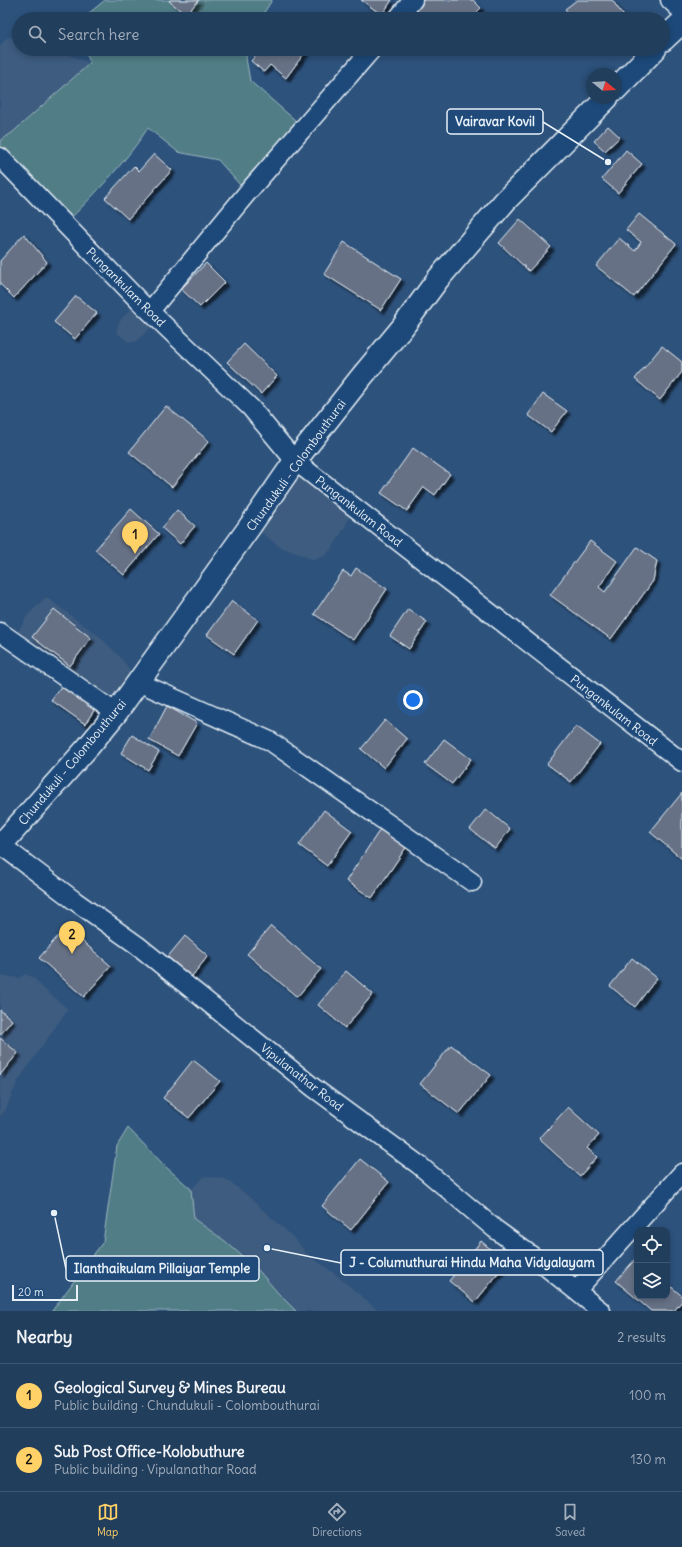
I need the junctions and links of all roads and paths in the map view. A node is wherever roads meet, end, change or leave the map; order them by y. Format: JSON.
{"nodes":[{"id":1,"x":413,"y":0,"type":"edge"},
{"id":2,"x":670,"y":0,"type":"edge"},
{"id":3,"x":682,"y":11,"type":"edge"},
{"id":4,"x":403,"y":12,"type":"edge"},
{"id":5,"x":682,"y":22,"type":"edge"},
{"id":6,"x":670,"y":33,"type":"edge"},
{"id":7,"x":366,"y":56,"type":"edge"},
{"id":8,"x":648,"y":56,"type":"edge"},
{"id":9,"x":622,"y":83,"type":"edge"},
{"id":10,"x":601,"y":104,"type":"edge"},
{"id":11,"x":0,"y":157,"type":"edge"},
{"id":12,"x":150,"y":311,"type":"junction"},
{"id":13,"x":295,"y":461,"type":"junction"},
{"id":14,"x":0,"y":632,"type":"edge"},
{"id":15,"x":138,"y":682,"type":"junction"},
{"id":16,"x":116,"y":713,"type":"junction"},
{"id":17,"x":682,"y":762,"type":"edge"},
{"id":18,"x":0,"y":845,"type":"edge"},
{"id":19,"x":472,"y":882,"type":"dead end"},
{"id":20,"x":682,"y":1173,"type":"edge"},
{"id":21,"x":576,"y":1291,"type":"junction"},
{"id":22,"x":601,"y":1311,"type":"edge"}],
"edges":[{"from":1,"to":4,"type":"street"},
{"from":2,"to":3,"type":"street"},
{"from":5,"to":6,"type":"main road"},
{"from":7,"to":12,"type":"street"},
{"from":8,"to":9,"type":"main road"},
{"from":10,"to":13,"type":"main road","name":"Chundukuli - Colombouthurai"},
{"from":11,"to":12,"type":"street","name":"Pungankulam Road"},
{"from":12,"to":13,"type":"street","name":"Pungankulam Road"},
{"from":13,"to":15,"type":"main road","name":"Chundukuli - Colombouthurai"},
{"from":13,"to":17,"type":"street","name":"Pungankulam Road"},
{"from":14,"to":16,"type":"street"},
{"from":15,"to":16,"type":"main road","name":"Chundukuli - Colombouthurai"},
{"from":15,"to":19,"type":"street"},
{"from":16,"to":18,"type":"main road","name":"Chundukuli - Colombouthurai"},
{"from":18,"to":21,"type":"street","name":"Vipulanathar Road"},
{"from":20,"to":21,"type":"street"},
{"from":21,"to":22,"type":"street","name":"Vipulanathar Road"}]}
